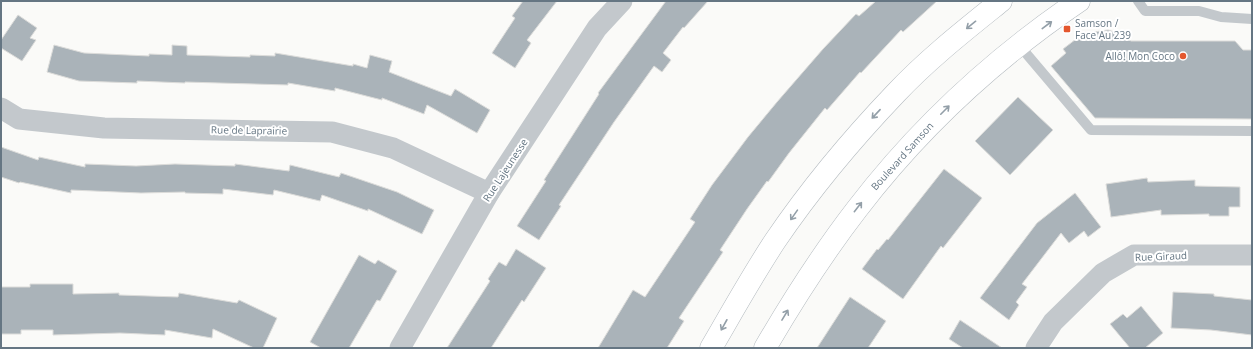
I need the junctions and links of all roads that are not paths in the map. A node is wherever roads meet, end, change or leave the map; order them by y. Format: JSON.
{"nodes":[{"id":1,"x":622,"y":1,"type":"edge"},
{"id":2,"x":1001,"y":1,"type":"edge"},
{"id":3,"x":1079,"y":1,"type":"edge"},
{"id":4,"x":1138,"y":1,"type":"edge"},
{"id":5,"x":1199,"y":6,"type":"edge"},
{"id":6,"x":1252,"y":19,"type":"edge"},
{"id":7,"x":1019,"y":45,"type":"junction"},
{"id":8,"x":1,"y":108,"type":"edge"},
{"id":9,"x":1252,"y":131,"type":"edge"},
{"id":10,"x":489,"y":193,"type":"junction"},
{"id":11,"x":1252,"y":255,"type":"edge"},
{"id":12,"x":400,"y":348,"type":"edge"},
{"id":13,"x":711,"y":348,"type":"edge"},
{"id":14,"x":765,"y":348,"type":"edge"},
{"id":15,"x":1036,"y":348,"type":"edge"}],
"edges":[{"from":1,"to":10,"type":"street","name":"Rue Lajeunesse"},
{"from":2,"to":13,"type":"street","one_way":true},
{"from":7,"to":3,"type":"street","name":"Boulevard Samson","one_way":true},
{"from":4,"to":5,"type":"lane"},
{"from":5,"to":6,"type":"lane"},
{"from":7,"to":9,"type":"lane"},
{"from":14,"to":7,"type":"street","name":"Boulevard Samson","one_way":true},
{"from":8,"to":10,"type":"street","name":"Rue de Laprairie"},
{"from":10,"to":12,"type":"street","name":"Rue Lajeunesse"},
{"from":11,"to":15,"type":"street","name":"Rue Giraud"}]}
